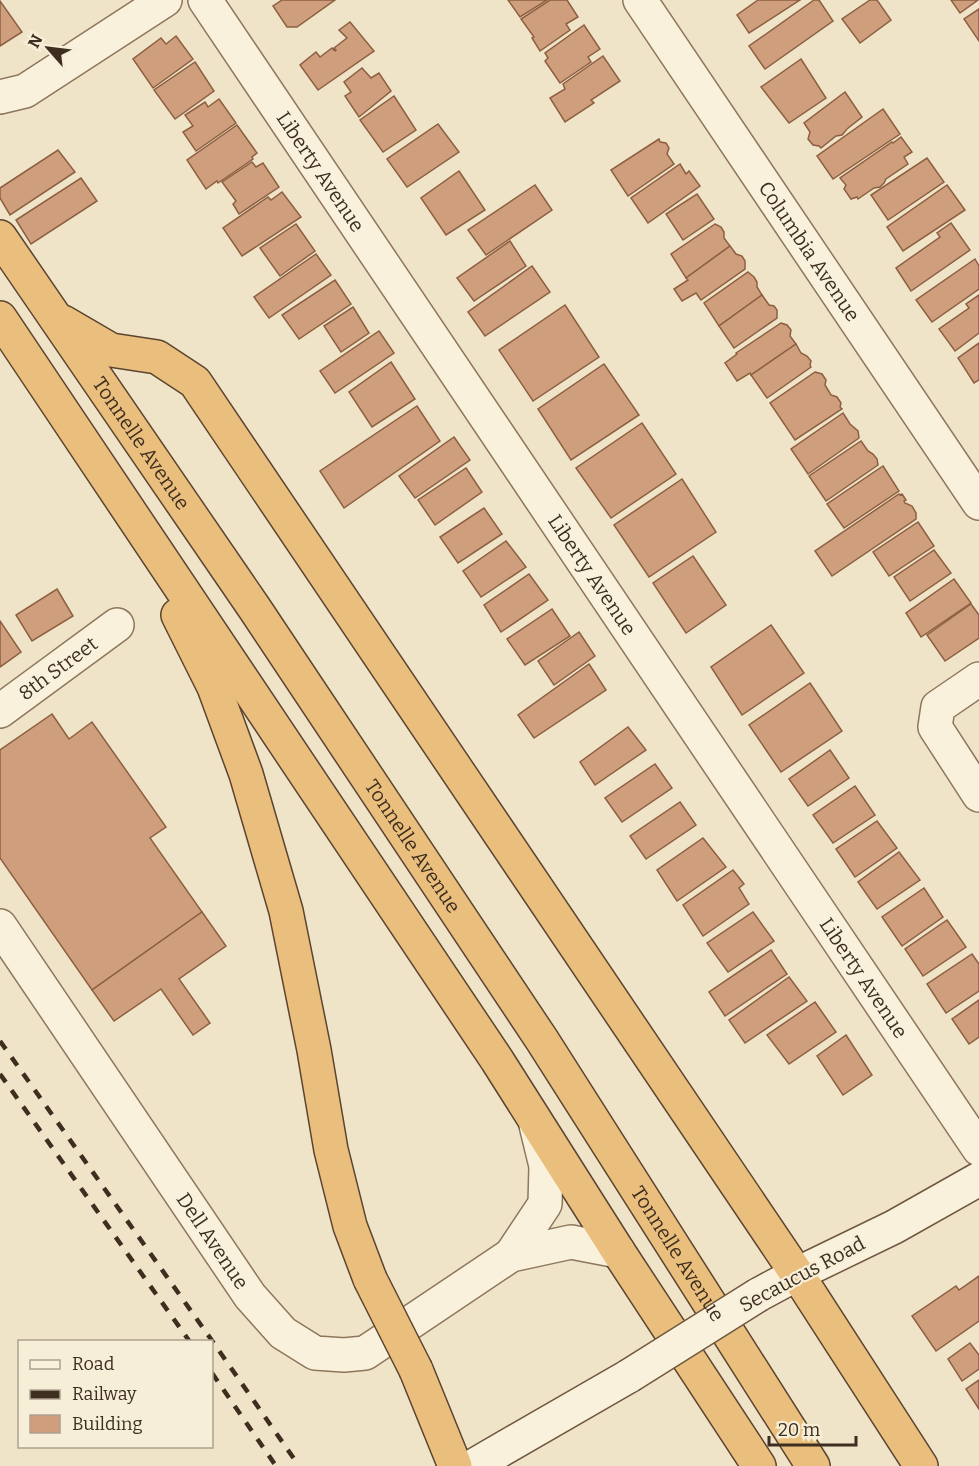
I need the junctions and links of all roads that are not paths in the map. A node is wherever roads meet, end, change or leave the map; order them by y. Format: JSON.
{"nodes":[{"id":1,"x":165,"y":0,"type":"edge"},
{"id":2,"x":205,"y":0,"type":"edge"},
{"id":3,"x":640,"y":0,"type":"edge"},
{"id":4,"x":0,"y":97,"type":"edge"},
{"id":5,"x":0,"y":237,"type":"edge"},
{"id":6,"x":54,"y":316,"type":"junction"},
{"id":7,"x":0,"y":318,"type":"edge"},
{"id":8,"x":979,"y":503,"type":"edge"},
{"id":9,"x":154,"y":548,"type":"junction"},
{"id":10,"x":117,"y":625,"type":"dead end"},
{"id":11,"x":979,"y":679,"type":"edge"},
{"id":12,"x":0,"y":711,"type":"edge"},
{"id":13,"x":979,"y":795,"type":"edge"},
{"id":14,"x":0,"y":926,"type":"edge"},
{"id":15,"x":534,"y":1119,"type":"junction"},
{"id":16,"x":979,"y":1149,"type":"edge"},
{"id":17,"x":979,"y":1179,"type":"edge"},
{"id":18,"x":618,"y":1251,"type":"junction"},
{"id":19,"x":511,"y":1255,"type":"junction"},
{"id":20,"x":797,"y":1274,"type":"junction"},
{"id":21,"x":455,"y":1466,"type":"edge"},
{"id":22,"x":473,"y":1466,"type":"edge"},
{"id":23,"x":759,"y":1466,"type":"edge"},
{"id":24,"x":813,"y":1466,"type":"edge"},
{"id":25,"x":921,"y":1466,"type":"edge"}],
"edges":[{"from":1,"to":4,"type":"street"},
{"from":2,"to":16,"type":"street","name":"Liberty Avenue"},
{"from":3,"to":8,"type":"street","name":"Columbia Avenue"},
{"from":5,"to":6,"type":"highway","name":"Tonnelle Avenue"},
{"from":6,"to":20,"type":"highway"},
{"from":6,"to":24,"type":"highway","name":"Tonnelle Avenue"},
{"from":7,"to":9,"type":"highway"},
{"from":9,"to":15,"type":"highway"},
{"from":9,"to":21,"type":"highway","bridge":true},
{"from":10,"to":12,"type":"street","name":"8th Street"},
{"from":11,"to":13,"type":"street"},
{"from":14,"to":19,"type":"street","name":"Dell Avenue"},
{"from":15,"to":18,"type":"highway"},
{"from":15,"to":19,"type":"street","name":"Dell Avenue"},
{"from":17,"to":20,"type":"street","name":"Secaucus Road"},
{"from":18,"to":19,"type":"street","name":"Dell Avenue"},
{"from":18,"to":23,"type":"highway"},
{"from":20,"to":22,"type":"street","name":"Secaucus Road","bridge":true},
{"from":20,"to":25,"type":"highway"}]}
